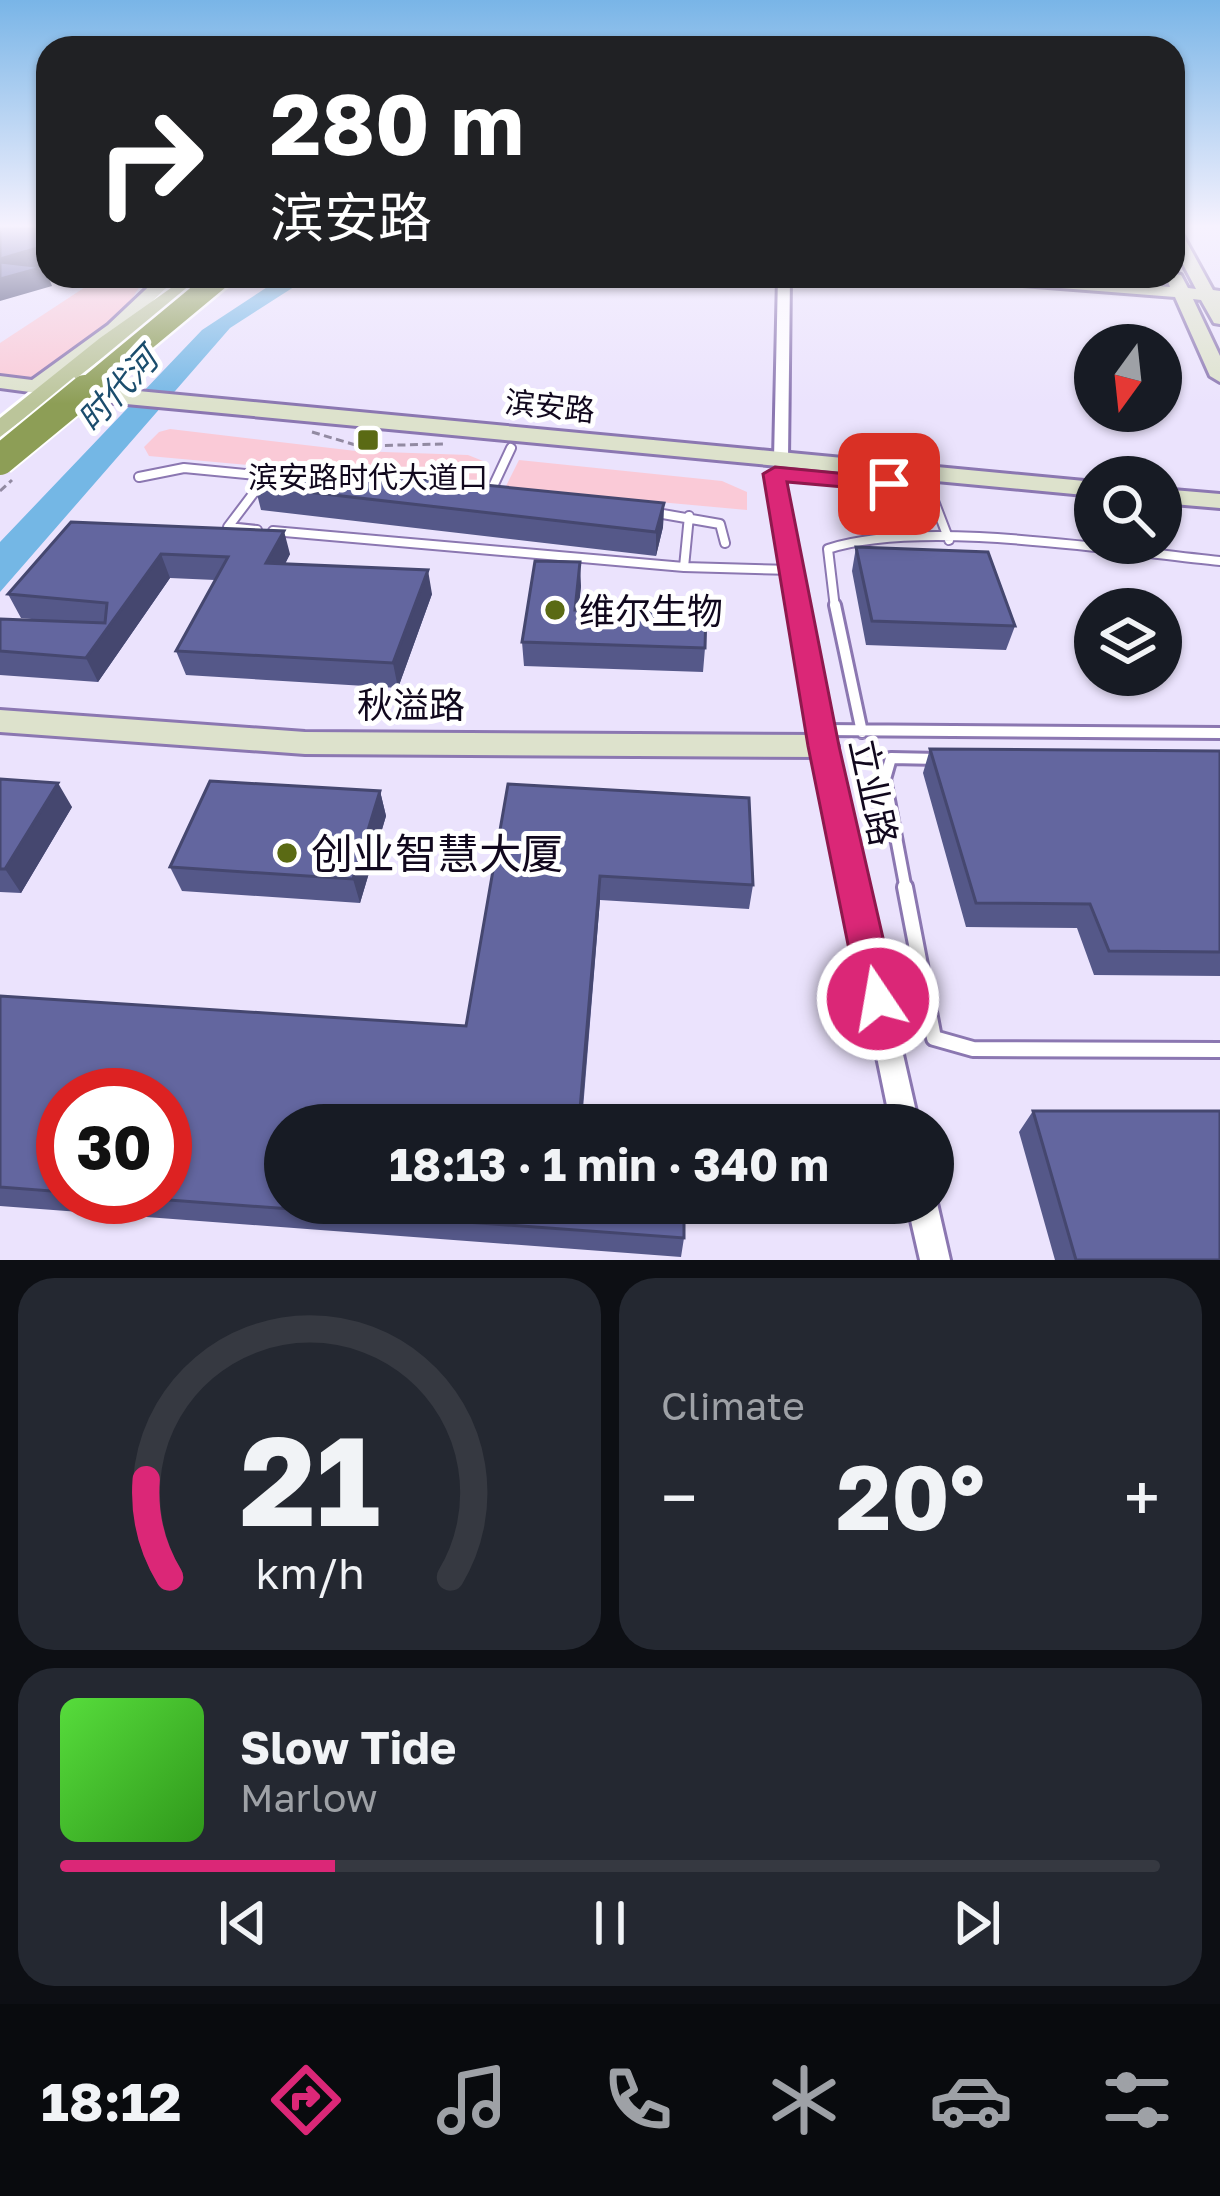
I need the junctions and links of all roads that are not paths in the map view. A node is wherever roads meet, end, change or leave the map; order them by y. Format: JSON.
{"nodes":[{"id":1,"x":186,"y":288,"type":"edge"},
{"id":2,"x":190,"y":288,"type":"edge"},
{"id":3,"x":192,"y":288,"type":"edge"},
{"id":4,"x":192,"y":288,"type":"edge"},
{"id":5,"x":194,"y":288,"type":"edge"},
{"id":6,"x":228,"y":288,"type":"edge"},
{"id":7,"x":784,"y":288,"type":"edge"},
{"id":8,"x":1179,"y":288,"type":"edge"},
{"id":9,"x":1214,"y":296,"type":"edge"},
{"id":10,"x":1220,"y":319,"type":"edge"},
{"id":11,"x":115,"y":353,"type":"junction"},
{"id":12,"x":1220,"y":376,"type":"edge"},
{"id":13,"x":0,"y":382,"type":"edge"},
{"id":14,"x":39,"y":392,"type":"junction"},
{"id":15,"x":0,"y":397,"type":"edge"},
{"id":16,"x":81,"y":400,"type":"junction"},
{"id":17,"x":169,"y":409,"type":"junction"},
{"id":18,"x":0,"y":430,"type":"edge"},
{"id":19,"x":0,"y":440,"type":"edge"},
{"id":20,"x":511,"y":448,"type":"junction"},
{"id":21,"x":0,"y":460,"type":"edge"},
{"id":22,"x":778,"y":466,"type":"junction"},
{"id":23,"x":0,"y":476,"type":"edge"},
{"id":24,"x":266,"y":476,"type":"junction"},
{"id":25,"x":139,"y":477,"type":"dead end"},
{"id":26,"x":289,"y":478,"type":"edge"},
{"id":27,"x":1074,"y":487,"type":"edge"},
{"id":28,"x":929,"y":488,"type":"junction"},
{"id":29,"x":467,"y":493,"type":"edge"},
{"id":30,"x":489,"y":495,"type":"junction"},
{"id":31,"x":512,"y":497,"type":"edge"},
{"id":32,"x":1182,"y":498,"type":"edge"},
{"id":33,"x":1074,"y":501,"type":"edge"},
{"id":34,"x":1220,"y":501,"type":"edge"},
{"id":35,"x":1182,"y":511,"type":"edge"},
{"id":36,"x":644,"y":512,"type":"edge"},
{"id":37,"x":1220,"y":514,"type":"edge"},
{"id":38,"x":688,"y":516,"type":"junction"},
{"id":39,"x":949,"y":540,"type":"junction"},
{"id":40,"x":725,"y":543,"type":"dead end"},
{"id":41,"x":1220,"y":561,"type":"edge"},
{"id":42,"x":684,"y":567,"type":"junction"},
{"id":43,"x":794,"y":570,"type":"junction"},
{"id":44,"x":0,"y":721,"type":"edge"},
{"id":45,"x":862,"y":732,"type":"junction"},
{"id":46,"x":1220,"y":733,"type":"edge"},
{"id":47,"x":822,"y":738,"type":"junction"},
{"id":48,"x":962,"y":759,"type":"edge"},
{"id":49,"x":1220,"y":1050,"type":"edge"},
{"id":50,"x":900,"y":1104,"type":"edge"},
{"id":51,"x":926,"y":1224,"type":"edge"},
{"id":52,"x":934,"y":1260,"type":"edge"}],
"edges":[{"from":1,"to":14,"type":"main road"},
{"from":2,"to":14,"type":"main road"},
{"from":3,"to":11,"type":"highway","bridge":true},
{"from":4,"to":11,"type":"highway"},
{"from":5,"to":16,"type":"main road"},
{"from":6,"to":11,"type":"highway","bridge":true},
{"from":7,"to":22,"type":"street","name":"立业路"},
{"from":8,"to":12,"type":"main road"},
{"from":9,"to":10,"type":"main road"},
{"from":11,"to":19,"type":"highway"},
{"from":11,"to":21,"type":"highway","bridge":true},
{"from":13,"to":14,"type":"main road","name":"滨安路"},
{"from":14,"to":15,"type":"main road","name":"滨安路"},
{"from":14,"to":16,"type":"main road","name":"滨安路"},
{"from":14,"to":18,"type":"main road"},
{"from":16,"to":17,"type":"main road","name":"滨安路"},
{"from":16,"to":23,"type":"main road"},
{"from":17,"to":20,"type":"main road","name":"滨安路"},
{"from":17,"to":22,"type":"main road","name":"滨安路"},
{"from":20,"to":22,"type":"main road","name":"滨安路"},
{"from":20,"to":30,"type":"lane"},
{"from":22,"to":27,"type":"main road","name":"滨安路"},
{"from":22,"to":28,"type":"main road","name":"滨安路"},
{"from":22,"to":43,"type":"street","name":"立业路"},
{"from":24,"to":25,"type":"lane"},
{"from":24,"to":26,"type":"lane"},
{"from":24,"to":42,"type":"lane"},
{"from":28,"to":33,"type":"main road","name":"滨安路"},
{"from":28,"to":39,"type":"lane"},
{"from":29,"to":30,"type":"lane"},
{"from":30,"to":31,"type":"lane"},
{"from":32,"to":34,"type":"main road"},
{"from":35,"to":37,"type":"main road"},
{"from":36,"to":38,"type":"lane"},
{"from":38,"to":40,"type":"lane"},
{"from":38,"to":42,"type":"lane"},
{"from":39,"to":41,"type":"lane"},
{"from":39,"to":45,"type":"lane"},
{"from":42,"to":43,"type":"lane"},
{"from":43,"to":47,"type":"street","name":"立业路"},
{"from":44,"to":47,"type":"main road","name":"秋溢路"},
{"from":45,"to":46,"type":"lane"},
{"from":45,"to":47,"type":"lane"},
{"from":47,"to":50,"type":"street","name":"立业路"},
{"from":48,"to":49,"type":"lane"},
{"from":51,"to":52,"type":"street"}]}
